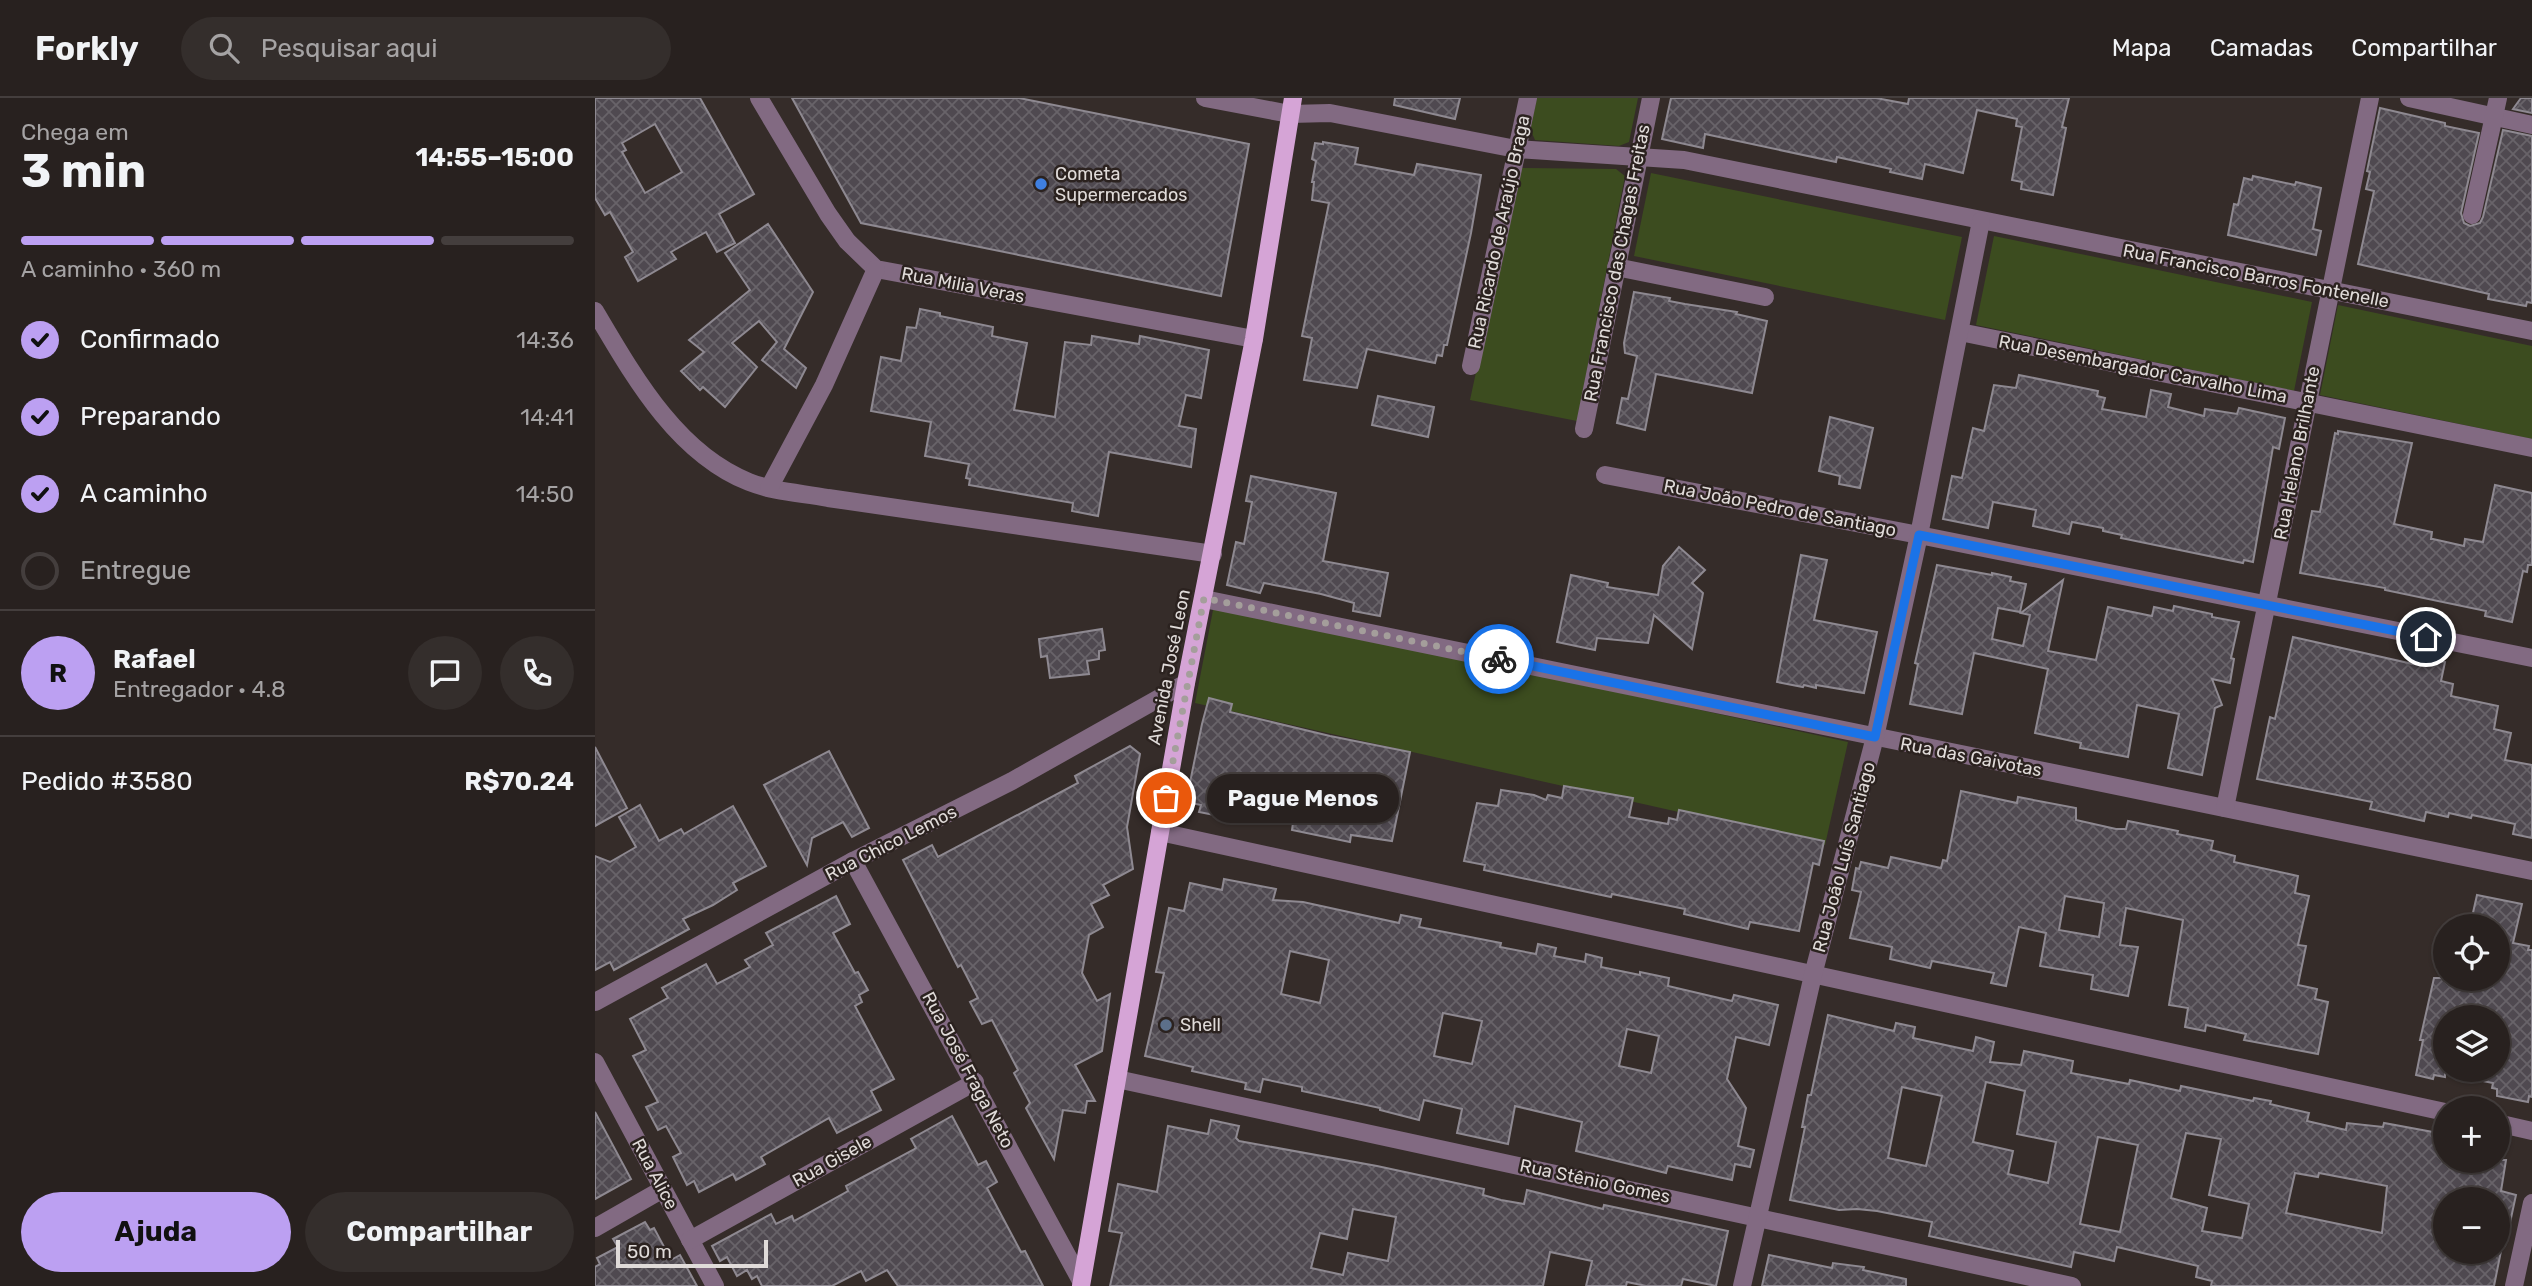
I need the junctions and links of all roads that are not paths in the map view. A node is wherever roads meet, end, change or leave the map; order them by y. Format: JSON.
{"nodes":[{"id":1,"x":759,"y":98,"type":"edge"},
{"id":2,"x":1205,"y":98,"type":"edge"},
{"id":3,"x":1528,"y":98,"type":"edge"},
{"id":4,"x":1651,"y":98,"type":"edge"},
{"id":5,"x":2369,"y":98,"type":"edge"},
{"id":6,"x":2409,"y":98,"type":"edge"},
{"id":7,"x":2498,"y":98,"type":"edge"},
{"id":8,"x":1292,"y":106,"type":"edge"},
{"id":9,"x":2494,"y":117,"type":"junction"},
{"id":10,"x":2532,"y":125,"type":"edge"},
{"id":11,"x":1516,"y":149,"type":"junction"},
{"id":12,"x":1638,"y":157,"type":"junction"},
{"id":13,"x":2472,"y":215,"type":"dead end"},
{"id":14,"x":1981,"y":221,"type":"junction"},
{"id":15,"x":1616,"y":267,"type":"junction"},
{"id":16,"x":876,"y":269,"type":"junction"},
{"id":17,"x":2330,"y":290,"type":"junction"},
{"id":18,"x":1765,"y":297,"type":"dead end"},
{"id":19,"x":595,"y":311,"type":"edge"},
{"id":20,"x":2532,"y":331,"type":"edge"},
{"id":21,"x":1959,"y":332,"type":"junction"},
{"id":22,"x":1254,"y":340,"type":"junction"},
{"id":23,"x":1471,"y":366,"type":"dead end"},
{"id":24,"x":2307,"y":402,"type":"junction"},
{"id":25,"x":1584,"y":429,"type":"dead end"},
{"id":26,"x":2532,"y":448,"type":"edge"},
{"id":27,"x":1605,"y":475,"type":"dead end"},
{"id":28,"x":769,"y":488,"type":"junction"},
{"id":29,"x":1919,"y":535,"type":"junction"},
{"id":30,"x":1213,"y":554,"type":"junction"},
{"id":31,"x":1204,"y":598,"type":"junction"},
{"id":32,"x":2266,"y":604,"type":"junction"},
{"id":33,"x":2532,"y":658,"type":"edge"},
{"id":34,"x":1186,"y":683,"type":"junction"},
{"id":35,"x":1875,"y":737,"type":"junction"},
{"id":36,"x":2225,"y":808,"type":"junction"},
{"id":37,"x":1160,"y":832,"type":"junction"},
{"id":38,"x":853,"y":861,"type":"junction"},
{"id":39,"x":2532,"y":871,"type":"edge"},
{"id":40,"x":1813,"y":975,"type":"junction"},
{"id":41,"x":595,"y":1002,"type":"edge"},
{"id":42,"x":595,"y":1062,"type":"edge"},
{"id":43,"x":1117,"y":1079,"type":"junction"},
{"id":44,"x":975,"y":1082,"type":"junction"},
{"id":45,"x":2433,"y":1109,"type":"edge"},
{"id":46,"x":2510,"y":1127,"type":"edge"},
{"id":47,"x":2532,"y":1131,"type":"edge"},
{"id":48,"x":663,"y":1189,"type":"junction"},
{"id":49,"x":2532,"y":1203,"type":"edge"},
{"id":50,"x":1759,"y":1216,"type":"junction"},
{"id":51,"x":595,"y":1228,"type":"edge"},
{"id":52,"x":689,"y":1240,"type":"junction"},
{"id":53,"x":1081,"y":1284,"type":"edge"},
{"id":54,"x":715,"y":1286,"type":"edge"},
{"id":55,"x":1742,"y":1286,"type":"edge"},
{"id":56,"x":2072,"y":1286,"type":"edge"},
{"id":57,"x":2514,"y":1286,"type":"edge"}],
"edges":[{"from":1,"to":16,"type":"street","name":"Rua Milia Veras"},
{"from":2,"to":8,"type":"street","name":"Rua Francisco Barros Fontenelle"},
{"from":3,"to":11,"type":"street","name":"Rua Ricardo de Araújo Braga"},
{"from":4,"to":12,"type":"street","name":"Rua Francisco das Chagas Freitas"},
{"from":5,"to":17,"type":"street","name":"Rua Helano Brilhante"},
{"from":6,"to":9,"type":"street"},
{"from":7,"to":9,"type":"street"},
{"from":8,"to":11,"type":"street","name":"Rua Francisco Barros Fontenelle"},
{"from":8,"to":22,"type":"main road","name":"Avenida José Leon"},
{"from":9,"to":10,"type":"street"},
{"from":9,"to":13,"type":"street"},
{"from":11,"to":12,"type":"street","name":"Rua Francisco Barros Fontenelle"},
{"from":11,"to":23,"type":"street","name":"Rua Ricardo de Araújo Braga"},
{"from":12,"to":14,"type":"street","name":"Rua Francisco Barros Fontenelle"},
{"from":12,"to":15,"type":"street","name":"Rua Francisco das Chagas Freitas"},
{"from":14,"to":17,"type":"street","name":"Rua Francisco Barros Fontenelle"},
{"from":14,"to":21,"type":"street","name":"Rua João Luís Santiago"},
{"from":15,"to":18,"type":"street"},
{"from":15,"to":25,"type":"street","name":"Rua Francisco das Chagas Freitas"},
{"from":16,"to":22,"type":"street","name":"Rua Milia Veras"},
{"from":16,"to":28,"type":"street"},
{"from":17,"to":20,"type":"street","name":"Rua Francisco Barros Fontenelle"},
{"from":17,"to":24,"type":"street","name":"Rua Helano Brilhante"},
{"from":19,"to":28,"type":"street"},
{"from":21,"to":24,"type":"street","name":"Rua Desembargador Carvalho Lima"},
{"from":21,"to":29,"type":"street","name":"Rua João Luís Santiago"},
{"from":22,"to":30,"type":"main road","name":"Avenida José Leon"},
{"from":24,"to":26,"type":"street","name":"Rua Desembargador Carvalho Lima"},
{"from":24,"to":32,"type":"street","name":"Rua Helano Brilhante"},
{"from":27,"to":29,"type":"street","name":"Rua João Pedro de Santiago"},
{"from":28,"to":30,"type":"street"},
{"from":29,"to":32,"type":"street","name":"Rua João Pedro de Santiago"},
{"from":29,"to":35,"type":"street","name":"Rua João Luís Santiago"},
{"from":30,"to":31,"type":"main road","name":"Avenida José Leon"},
{"from":31,"to":34,"type":"main road","name":"Avenida José Leon"},
{"from":31,"to":35,"type":"street","name":"Rua das Gaivotas"},
{"from":32,"to":33,"type":"street","name":"Rua João Pedro de Santiago"},
{"from":32,"to":36,"type":"street","name":"Rua Helano Brilhante"},
{"from":34,"to":37,"type":"main road","name":"Avenida José Leon"},
{"from":34,"to":38,"type":"street","name":"Rua Chico Lemos"},
{"from":35,"to":36,"type":"street","name":"Rua das Gaivotas"},
{"from":35,"to":40,"type":"street","name":"Rua João Luís Santiago"},
{"from":36,"to":39,"type":"street","name":"Rua das Gaivotas"},
{"from":37,"to":40,"type":"street"},
{"from":37,"to":43,"type":"main road","name":"Avenida José Leon"},
{"from":38,"to":41,"type":"street","name":"Rua Chico Lemos"},
{"from":38,"to":44,"type":"street","name":"Rua José Fraga Neto"},
{"from":40,"to":45,"type":"street"},
{"from":40,"to":50,"type":"street","name":"Rua João Luís Santiago"},
{"from":42,"to":48,"type":"street","name":"Rua Alice"},
{"from":43,"to":50,"type":"street","name":"Rua Stênio Gomes"},
{"from":43,"to":53,"type":"main road","name":"Avenida José Leon"},
{"from":44,"to":52,"type":"street","name":"Rua Gisele"},
{"from":44,"to":53,"type":"street","name":"Rua José Fraga Neto"},
{"from":46,"to":47,"type":"street"},
{"from":48,"to":51,"type":"street"},
{"from":48,"to":52,"type":"street","name":"Rua Alice"},
{"from":49,"to":57,"type":"street"},
{"from":50,"to":55,"type":"street","name":"Rua João Luís Santiago"},
{"from":50,"to":56,"type":"street","name":"Rua Stênio Gomes"},
{"from":52,"to":54,"type":"street","name":"Rua Alice"}]}
